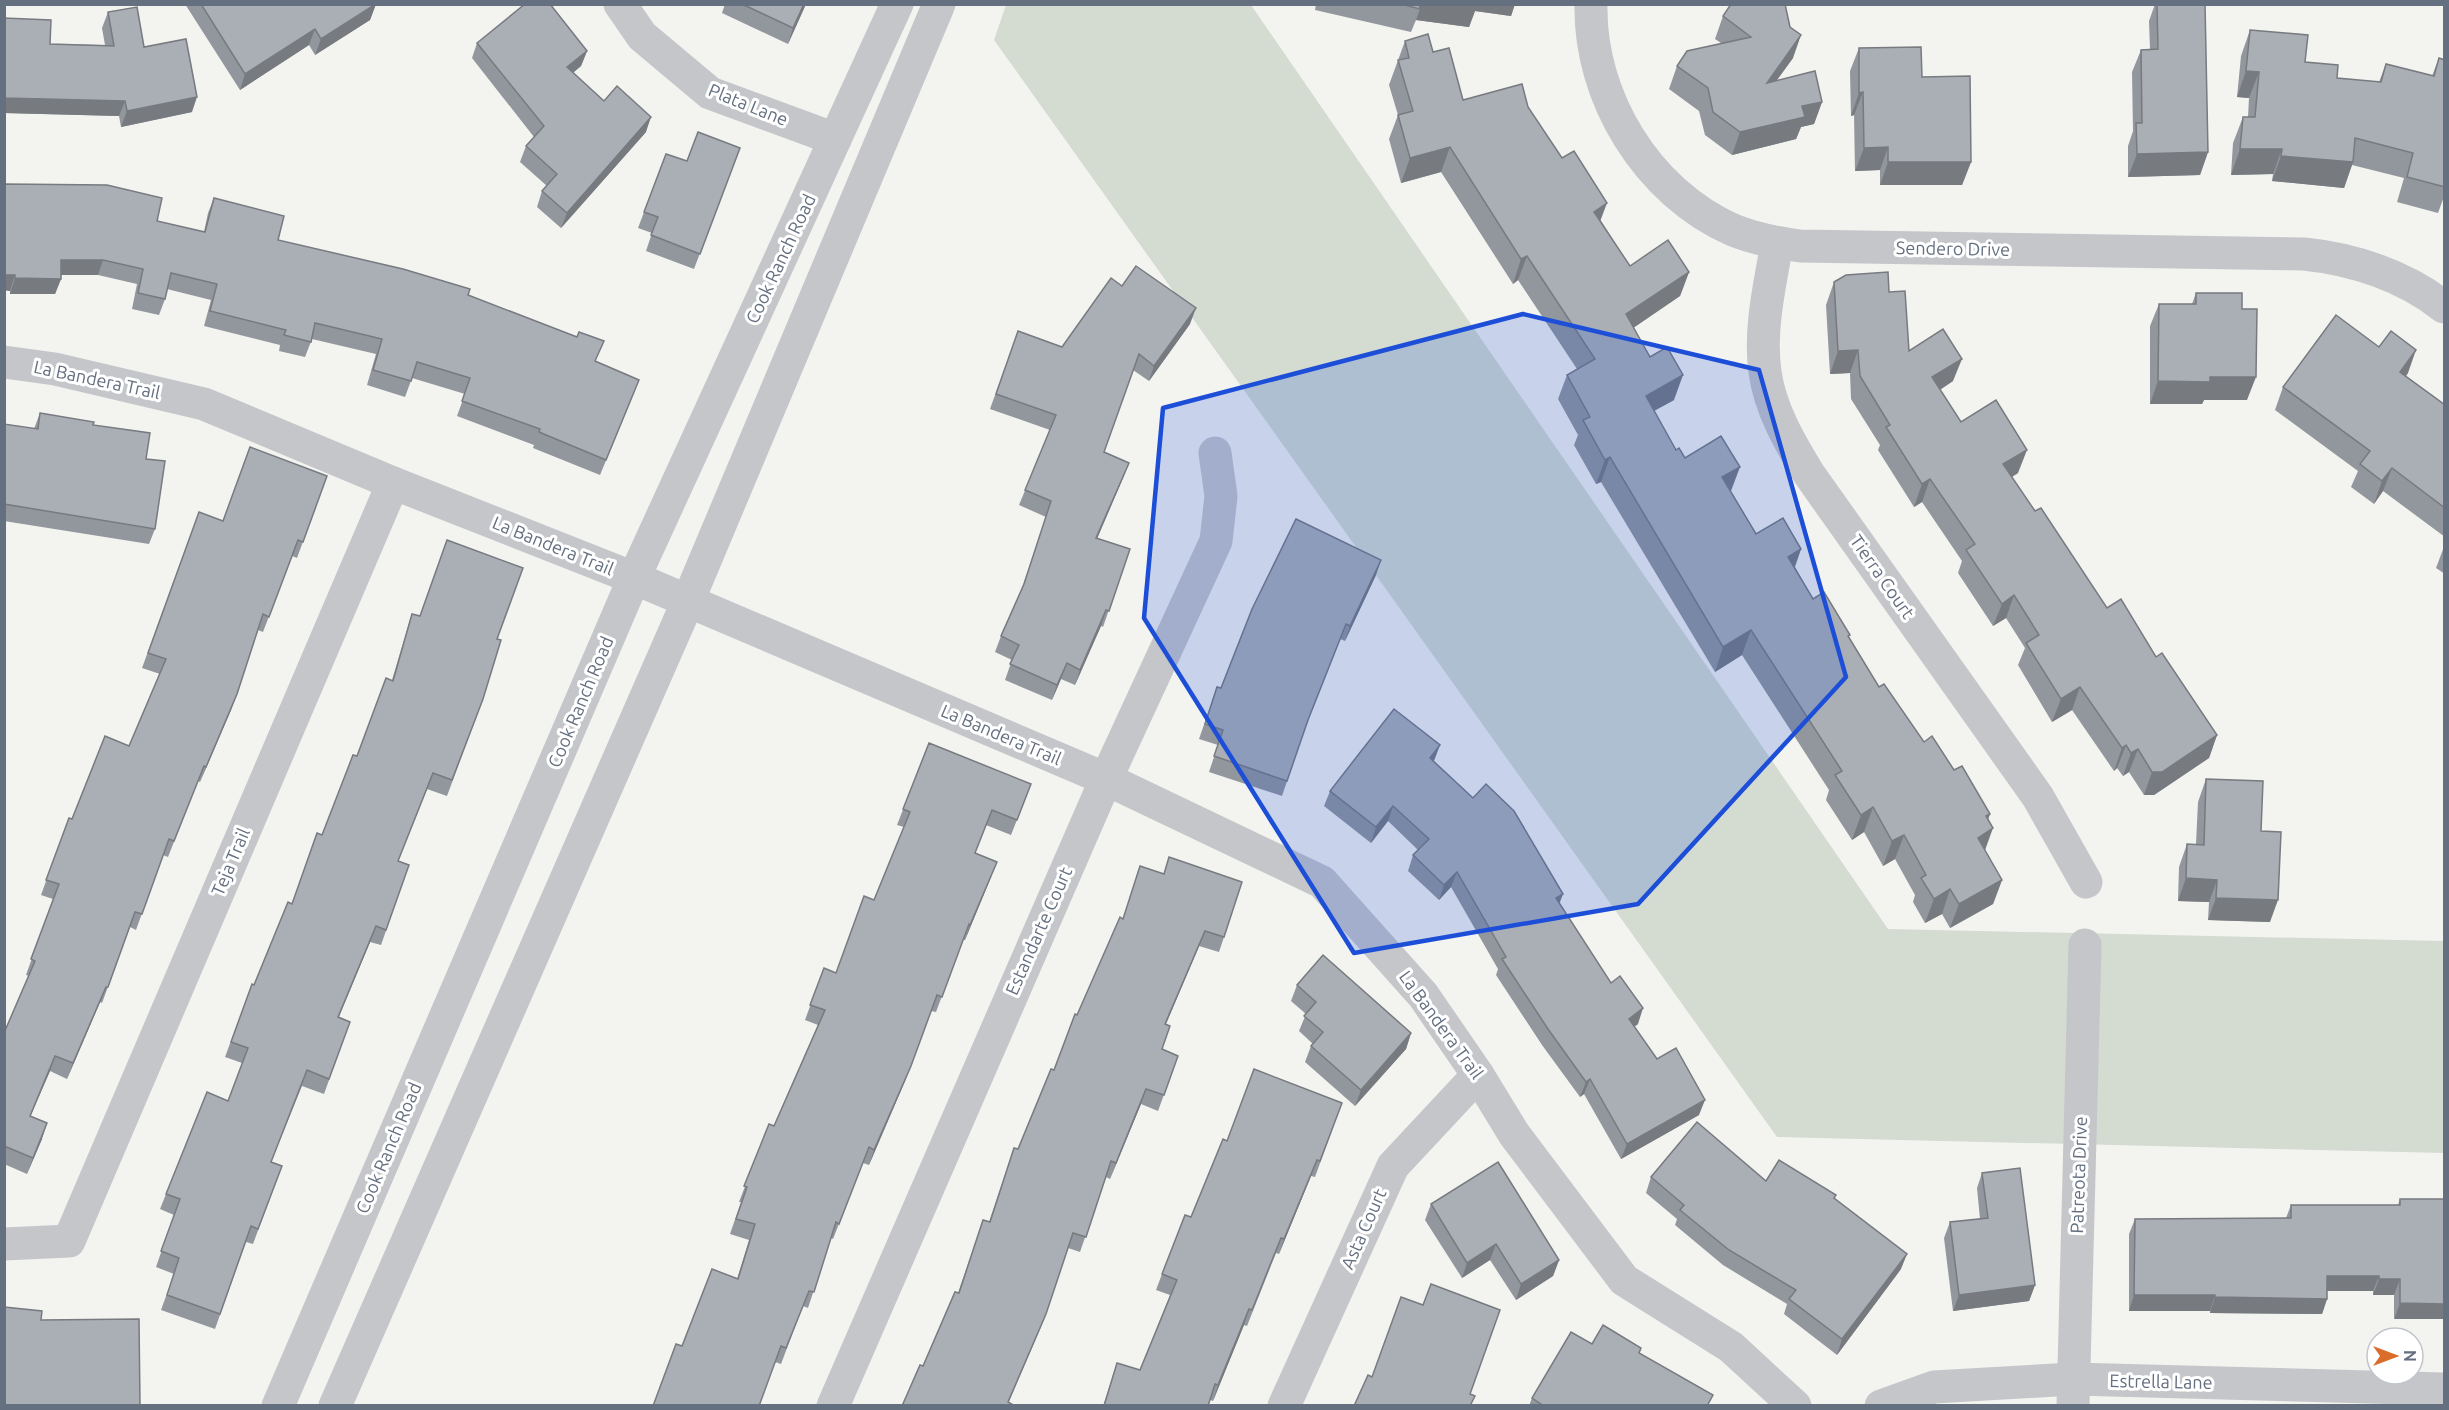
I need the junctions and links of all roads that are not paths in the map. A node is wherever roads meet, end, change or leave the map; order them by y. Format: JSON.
{"nodes":[{"id":1,"x":620,"y":4,"type":"edge"},
{"id":2,"x":897,"y":4,"type":"edge"},
{"id":3,"x":939,"y":4,"type":"edge"},
{"id":4,"x":1591,"y":4,"type":"edge"},
{"id":5,"x":835,"y":140,"type":"junction"},
{"id":6,"x":1777,"y":243,"type":"junction"},
{"id":7,"x":2445,"y":308,"type":"edge"},
{"id":8,"x":4,"y":362,"type":"edge"},
{"id":9,"x":1215,"y":453,"type":"dead end"},
{"id":10,"x":393,"y":483,"type":"junction"},
{"id":11,"x":634,"y":578,"type":"junction"},
{"id":12,"x":688,"y":601,"type":"junction"},
{"id":13,"x":1106,"y":779,"type":"junction"},
{"id":14,"x":2086,"y":882,"type":"dead end"},
{"id":15,"x":2085,"y":945,"type":"dead end"},
{"id":16,"x":1478,"y":1075,"type":"junction"},
{"id":17,"x":4,"y":1244,"type":"edge"},
{"id":18,"x":2445,"y":1389,"type":"edge"},
{"id":19,"x":2073,"y":1392,"type":"edge"},
{"id":20,"x":278,"y":1406,"type":"edge"},
{"id":21,"x":335,"y":1406,"type":"edge"},
{"id":22,"x":833,"y":1406,"type":"edge"},
{"id":23,"x":1284,"y":1406,"type":"edge"},
{"id":24,"x":1794,"y":1406,"type":"edge"},
{"id":25,"x":1881,"y":1406,"type":"edge"}],
"edges":[{"from":1,"to":5,"type":"street","name":"Plata Lane"},
{"from":2,"to":5,"type":"street","name":"Cook Ranch Road"},
{"from":3,"to":12,"type":"street"},
{"from":4,"to":6,"type":"street","name":"Sendero Drive"},
{"from":5,"to":11,"type":"street","name":"Cook Ranch Road"},
{"from":6,"to":7,"type":"street","name":"Sendero Drive"},
{"from":6,"to":14,"type":"street","name":"Tierra Court"},
{"from":8,"to":10,"type":"street","name":"La Bandera Trail"},
{"from":9,"to":13,"type":"street","name":"Estandarte Court"},
{"from":10,"to":11,"type":"street","name":"La Bandera Trail"},
{"from":10,"to":17,"type":"street","name":"Teja Trail"},
{"from":11,"to":12,"type":"street","name":"La Bandera Trail"},
{"from":11,"to":20,"type":"street","name":"Cook Ranch Road"},
{"from":12,"to":13,"type":"street","name":"La Bandera Trail"},
{"from":12,"to":21,"type":"street"},
{"from":13,"to":16,"type":"street","name":"La Bandera Trail"},
{"from":13,"to":22,"type":"street","name":"Estandarte Court"},
{"from":15,"to":19,"type":"street","name":"Patreota Drive"},
{"from":16,"to":23,"type":"street","name":"Asta Court"},
{"from":16,"to":24,"type":"street","name":"La Bandera Trail"},
{"from":18,"to":19,"type":"street","name":"Estrella Lane"},
{"from":19,"to":25,"type":"street","name":"Estrella Lane"}]}
